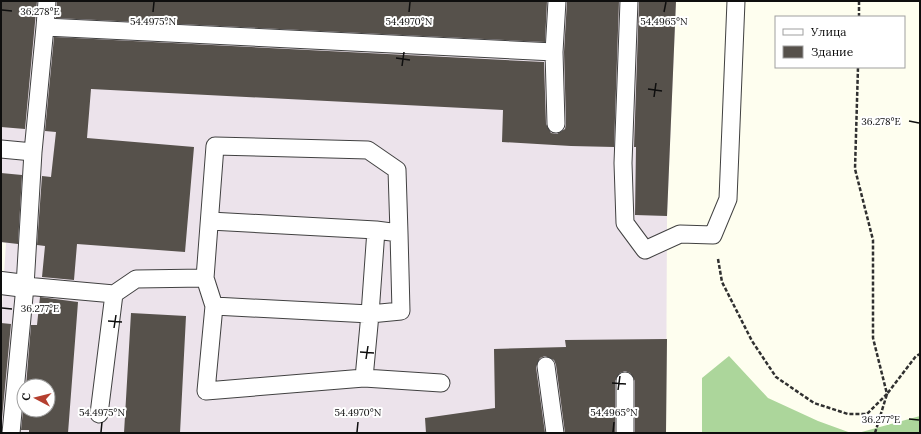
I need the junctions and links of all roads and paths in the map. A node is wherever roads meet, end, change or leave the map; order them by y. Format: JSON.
{"nodes":[{"id":1,"x":47,"y":1,"type":"edge"},
{"id":2,"x":557,"y":1,"type":"edge"},
{"id":3,"x":629,"y":1,"type":"edge"},
{"id":4,"x":736,"y":1,"type":"edge"},
{"id":5,"x":859,"y":1,"type":"edge"},
{"id":6,"x":859,"y":16,"type":"edge"},
{"id":7,"x":45,"y":27,"type":"junction"},
{"id":8,"x":554,"y":52,"type":"junction"},
{"id":9,"x":858,"y":68,"type":"edge"},
{"id":10,"x":556,"y":124,"type":"dead end"},
{"id":11,"x":1,"y":149,"type":"edge"},
{"id":12,"x":33,"y":152,"type":"junction"},
{"id":13,"x":210,"y":221,"type":"junction"},
{"id":14,"x":376,"y":230,"type":"junction"},
{"id":15,"x":399,"y":233,"type":"junction"},
{"id":16,"x":713,"y":235,"type":"junction"},
{"id":17,"x":205,"y":278,"type":"junction"},
{"id":18,"x":1,"y":283,"type":"edge"},
{"id":19,"x":25,"y":286,"type":"junction"},
{"id":20,"x":114,"y":294,"type":"junction"},
{"id":21,"x":214,"y":306,"type":"junction"},
{"id":22,"x":370,"y":314,"type":"junction"},
{"id":23,"x":920,"y":354,"type":"edge"},
{"id":24,"x":546,"y":366,"type":"dead end"},
{"id":25,"x":364,"y":378,"type":"junction"},
{"id":26,"x":625,"y":381,"type":"dead end"},
{"id":27,"x":441,"y":383,"type":"dead end"},
{"id":28,"x":887,"y":394,"type":"junction"},
{"id":29,"x":99,"y":414,"type":"dead end"},
{"id":30,"x":7,"y":415,"type":"edge"},
{"id":31,"x":11,"y":433,"type":"edge"},
{"id":32,"x":555,"y":433,"type":"edge"},
{"id":33,"x":624,"y":433,"type":"edge"},
{"id":34,"x":875,"y":433,"type":"edge"}],
"edges":[{"from":1,"to":7,"type":"lane"},
{"from":2,"to":8,"type":"lane"},
{"from":3,"to":16,"type":"lane"},
{"from":4,"to":16,"type":"lane"},
{"from":5,"to":6,"type":"path"},
{"from":7,"to":8,"type":"lane"},
{"from":7,"to":12,"type":"lane"},
{"from":8,"to":10,"type":"lane"},
{"from":9,"to":28,"type":"path"},
{"from":11,"to":12,"type":"lane"},
{"from":12,"to":19,"type":"lane"},
{"from":13,"to":14,"type":"lane"},
{"from":13,"to":15,"type":"lane"},
{"from":13,"to":17,"type":"lane"},
{"from":14,"to":15,"type":"lane"},
{"from":14,"to":22,"type":"lane"},
{"from":15,"to":22,"type":"lane"},
{"from":16,"to":28,"type":"path"},
{"from":17,"to":20,"type":"lane"},
{"from":17,"to":21,"type":"lane"},
{"from":18,"to":19,"type":"street"},
{"from":19,"to":20,"type":"lane"},
{"from":19,"to":30,"type":"lane"},
{"from":20,"to":29,"type":"lane"},
{"from":21,"to":22,"type":"lane"},
{"from":21,"to":25,"type":"lane"},
{"from":22,"to":25,"type":"lane"},
{"from":23,"to":28,"type":"path"},
{"from":24,"to":32,"type":"lane"},
{"from":25,"to":27,"type":"lane"},
{"from":26,"to":33,"type":"lane"},
{"from":28,"to":34,"type":"path"},
{"from":30,"to":31,"type":"lane"}]}
